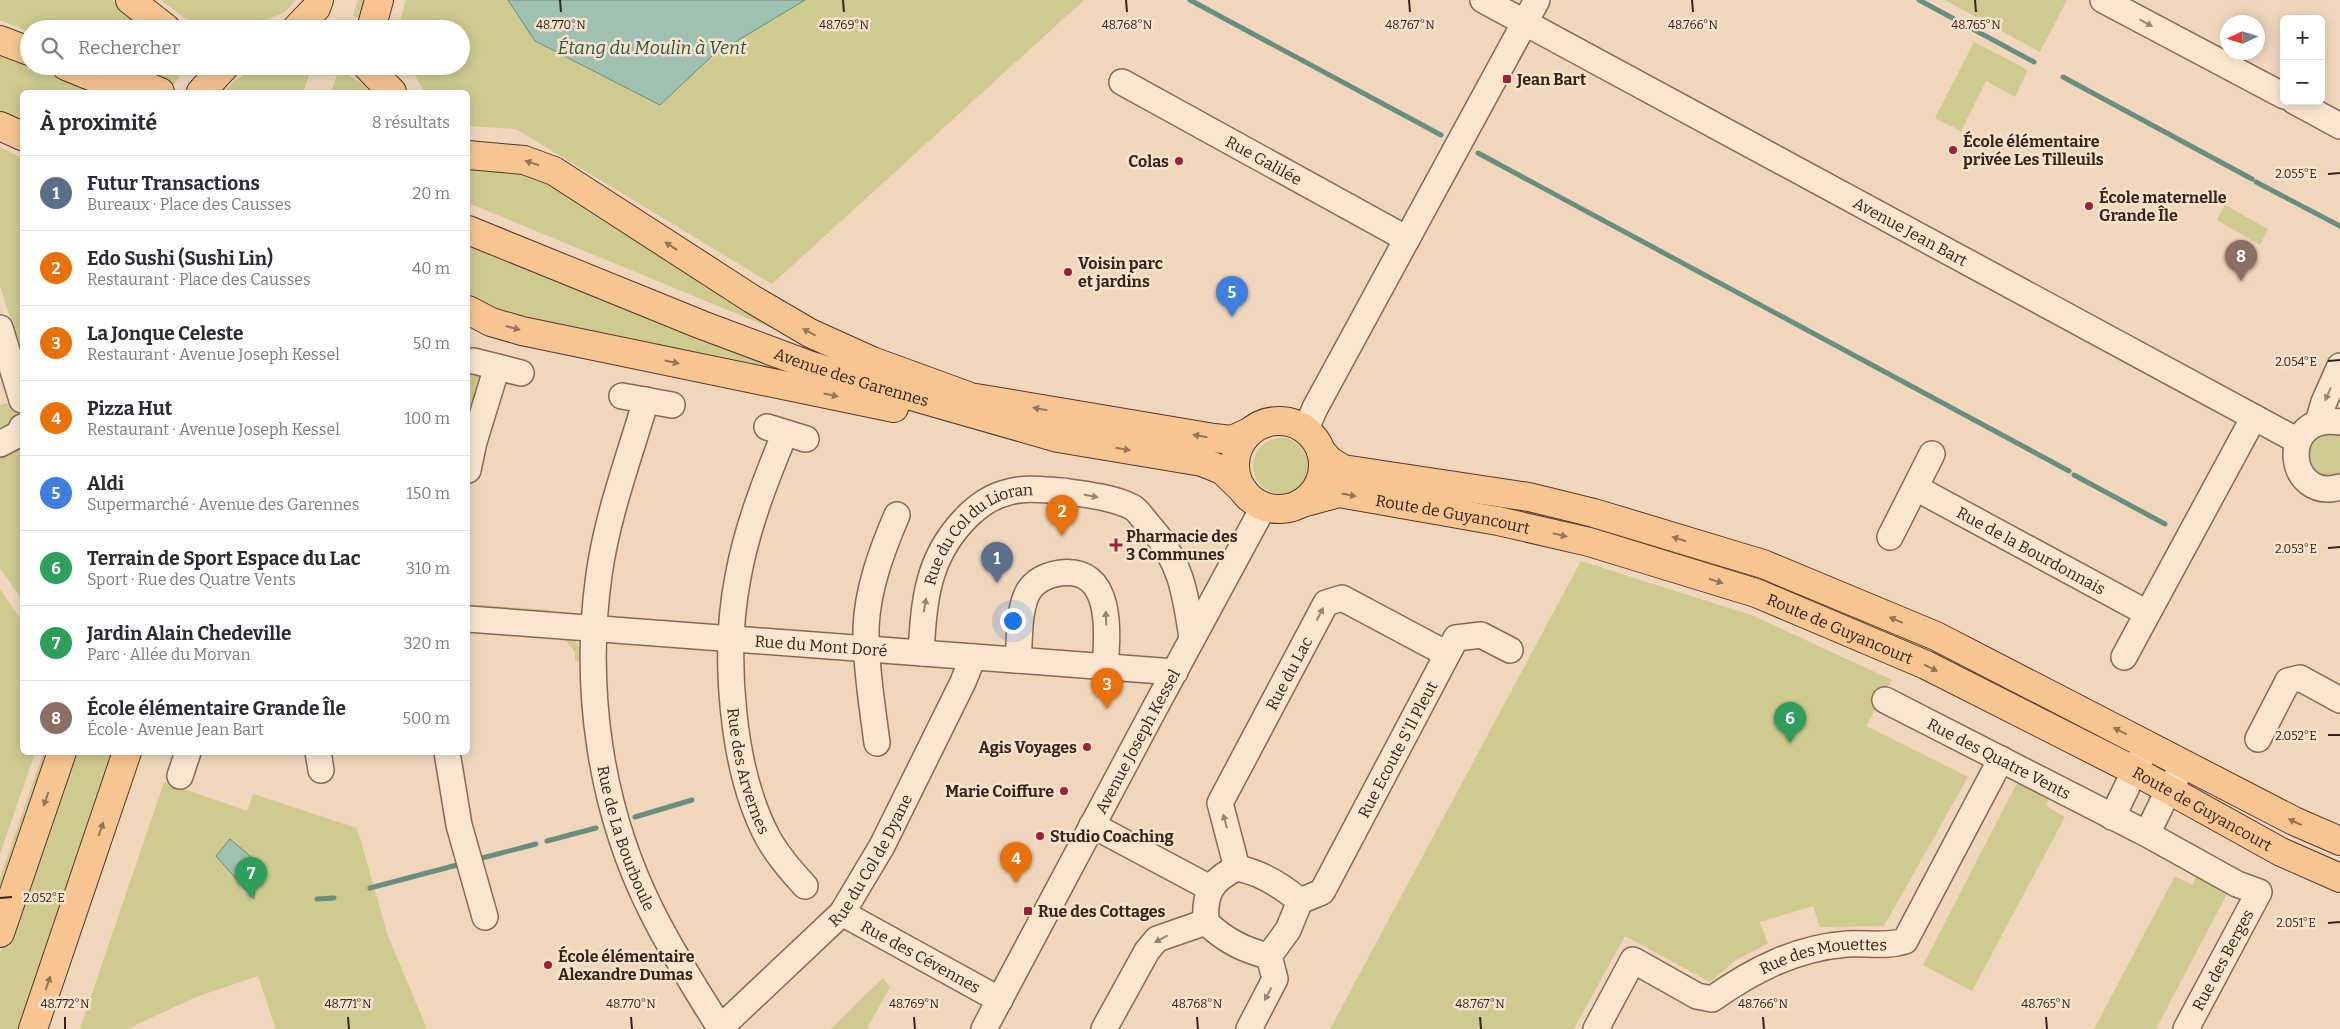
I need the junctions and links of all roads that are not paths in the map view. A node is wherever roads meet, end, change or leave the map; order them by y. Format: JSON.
{"nodes":[{"id":1,"x":130,"y":0,"type":"edge"},
{"id":2,"x":319,"y":0,"type":"edge"},
{"id":3,"x":379,"y":0,"type":"edge"},
{"id":4,"x":1483,"y":0,"type":"edge"},
{"id":5,"x":1537,"y":0,"type":"edge"},
{"id":6,"x":2104,"y":0,"type":"edge"},
{"id":7,"x":156,"y":20,"type":"edge"},
{"id":8,"x":305,"y":20,"type":"edge"},
{"id":9,"x":373,"y":20,"type":"edge"},
{"id":10,"x":1524,"y":23,"type":"junction"},
{"id":11,"x":0,"y":27,"type":"edge"},
{"id":12,"x":20,"y":35,"type":"edge"},
{"id":13,"x":0,"y":40,"type":"edge"},
{"id":14,"x":20,"y":48,"type":"edge"},
{"id":15,"x":88,"y":75,"type":"edge"},
{"id":16,"x":119,"y":75,"type":"edge"},
{"id":17,"x":217,"y":75,"type":"edge"},
{"id":18,"x":377,"y":75,"type":"edge"},
{"id":19,"x":1122,"y":82,"type":"dead end"},
{"id":20,"x":125,"y":90,"type":"edge"},
{"id":21,"x":155,"y":90,"type":"edge"},
{"id":22,"x":203,"y":90,"type":"edge"},
{"id":23,"x":390,"y":90,"type":"edge"},
{"id":24,"x":2280,"y":94,"type":"edge"},
{"id":25,"x":2301,"y":105,"type":"edge"},
{"id":26,"x":0,"y":126,"type":"edge"},
{"id":27,"x":2340,"y":126,"type":"edge"},
{"id":28,"x":20,"y":135,"type":"edge"},
{"id":29,"x":470,"y":154,"type":"edge"},
{"id":30,"x":470,"y":220,"type":"edge"},
{"id":31,"x":470,"y":231,"type":"edge"},
{"id":32,"x":1407,"y":239,"type":"junction"},
{"id":33,"x":470,"y":311,"type":"edge"},
{"id":34,"x":0,"y":328,"type":"edge"},
{"id":35,"x":2340,"y":366,"type":"edge"},
{"id":36,"x":497,"y":367,"type":"dead end"},
{"id":37,"x":14,"y":396,"type":"edge"},
{"id":38,"x":622,"y":396,"type":"dead end"},
{"id":39,"x":968,"y":396,"type":"junction"},
{"id":40,"x":646,"y":400,"type":"junction"},
{"id":41,"x":672,"y":405,"type":"dead end"},
{"id":42,"x":2254,"y":417,"type":"junction"},
{"id":43,"x":2329,"y":422,"type":"edge"},
{"id":44,"x":1306,"y":429,"type":"junction"},
{"id":45,"x":20,"y":430,"type":"edge"},
{"id":46,"x":786,"y":433,"type":"dead end"},
{"id":47,"x":1248,"y":434,"type":"junction"},
{"id":48,"x":1058,"y":438,"type":"junction"},
{"id":49,"x":2298,"y":440,"type":"junction"},
{"id":50,"x":0,"y":444,"type":"edge"},
{"id":51,"x":1321,"y":451,"type":"junction"},
{"id":52,"x":1932,"y":454,"type":"dead end"},
{"id":53,"x":470,"y":461,"type":"edge"},
{"id":54,"x":2340,"y":487,"type":"edge"},
{"id":55,"x":1916,"y":488,"type":"junction"},
{"id":56,"x":1243,"y":490,"type":"junction"},
{"id":57,"x":1302,"y":503,"type":"junction"},
{"id":58,"x":1264,"y":506,"type":"junction"},
{"id":59,"x":897,"y":514,"type":"dead end"},
{"id":60,"x":1890,"y":537,"type":"dead end"},
{"id":61,"x":2146,"y":613,"type":"junction"},
{"id":62,"x":470,"y":619,"type":"edge"},
{"id":63,"x":594,"y":630,"type":"junction"},
{"id":64,"x":1192,"y":638,"type":"junction"},
{"id":65,"x":732,"y":640,"type":"junction"},
{"id":66,"x":867,"y":649,"type":"junction"},
{"id":67,"x":1510,"y":650,"type":"dead end"},
{"id":68,"x":921,"y":653,"type":"junction"},
{"id":69,"x":1447,"y":654,"type":"junction"},
{"id":70,"x":973,"y":657,"type":"junction"},
{"id":71,"x":2124,"y":657,"type":"dead end"},
{"id":72,"x":1018,"y":660,"type":"junction"},
{"id":73,"x":1105,"y":666,"type":"junction"},
{"id":74,"x":1175,"y":672,"type":"junction"},
{"id":75,"x":1885,"y":700,"type":"dead end"},
{"id":76,"x":2340,"y":700,"type":"edge"},
{"id":77,"x":2258,"y":739,"type":"dead end"},
{"id":78,"x":877,"y":743,"type":"dead end"},
{"id":79,"x":2148,"y":745,"type":"junction"},
{"id":80,"x":61,"y":755,"type":"edge"},
{"id":81,"x":126,"y":755,"type":"edge"},
{"id":82,"x":187,"y":755,"type":"edge"},
{"id":83,"x":447,"y":755,"type":"edge"},
{"id":84,"x":2001,"y":759,"type":"junction"},
{"id":85,"x":2184,"y":765,"type":"junction"},
{"id":86,"x":2133,"y":770,"type":"junction"},
{"id":87,"x":180,"y":776,"type":"dead end"},
{"id":88,"x":2169,"y":789,"type":"junction"},
{"id":89,"x":2112,"y":817,"type":"junction"},
{"id":90,"x":1092,"y":825,"type":"junction"},
{"id":91,"x":2147,"y":834,"type":"junction"},
{"id":92,"x":2340,"y":841,"type":"edge"},
{"id":93,"x":1237,"y":868,"type":"junction"},
{"id":94,"x":2340,"y":878,"type":"edge"},
{"id":95,"x":805,"y":886,"type":"dead end"},
{"id":96,"x":1210,"y":888,"type":"junction"},
{"id":97,"x":2259,"y":892,"type":"joint"},
{"id":98,"x":1300,"y":901,"type":"junction"},
{"id":99,"x":842,"y":913,"type":"junction"},
{"id":100,"x":485,"y":917,"type":"dead end"},
{"id":101,"x":1206,"y":922,"type":"junction"},
{"id":102,"x":0,"y":933,"type":"edge"},
{"id":103,"x":1269,"y":956,"type":"junction"},
{"id":104,"x":1000,"y":1000,"type":"junction"},
{"id":105,"x":720,"y":1028,"type":"edge"},
{"id":106,"x":33,"y":1029,"type":"edge"},
{"id":107,"x":984,"y":1029,"type":"edge"},
{"id":108,"x":1104,"y":1029,"type":"edge"},
{"id":109,"x":1249,"y":1029,"type":"edge"},
{"id":110,"x":1596,"y":1029,"type":"edge"},
{"id":111,"x":2186,"y":1029,"type":"edge"}],
"edges":[{"from":1,"to":7,"type":"main road"},
{"from":2,"to":8,"type":"main road"},
{"from":3,"to":9,"type":"main road"},
{"from":4,"to":10,"type":"street","name":"Avenue Jean Bart"},
{"from":5,"to":10,"type":"street"},
{"from":6,"to":24,"type":"street","one_way":true},
{"from":10,"to":32,"type":"street"},
{"from":10,"to":42,"type":"street","name":"Avenue Jean Bart"},
{"from":11,"to":12,"type":"main road"},
{"from":13,"to":14,"type":"main road"},
{"from":15,"to":20,"type":"main road"},
{"from":16,"to":21,"type":"main road"},
{"from":17,"to":22,"type":"main road"},
{"from":18,"to":23,"type":"main road"},
{"from":19,"to":32,"type":"street","name":"Rue Galilée"},
{"from":25,"to":27,"type":"street"},
{"from":26,"to":28,"type":"main road"},
{"from":39,"to":29,"type":"main road","one_way":true},
{"from":30,"to":39,"type":"main road","name":"Avenue des Garennes"},
{"from":31,"to":48,"type":"main road","name":"Avenue des Garennes"},
{"from":32,"to":44,"type":"street"},
{"from":33,"to":48,"type":"main road","one_way":true},
{"from":34,"to":37,"type":"street"},
{"from":35,"to":43,"type":"street","one_way":true},
{"from":36,"to":53,"type":"street"},
{"from":38,"to":40,"type":"street"},
{"from":47,"to":39,"type":"main road","name":"Avenue des Garennes","one_way":true},
{"from":40,"to":41,"type":"street"},
{"from":40,"to":63,"type":"street","name":"Rue de La Bourboule"},
{"from":42,"to":49,"type":"street","name":"Avenue Jean Bart"},
{"from":42,"to":61,"type":"street"},
{"from":43,"to":49,"type":"street"},
{"from":44,"to":47,"type":"main road"},
{"from":44,"to":51,"type":"main road"},
{"from":45,"to":50,"type":"street"},
{"from":46,"to":65,"type":"street","name":"Rue des Arvernes"},
{"from":47,"to":56,"type":"main road"},
{"from":48,"to":56,"type":"main road","name":"Avenue des Garennes","one_way":true},
{"from":49,"to":54,"type":"street"},
{"from":51,"to":57,"type":"main road"},
{"from":79,"to":51,"type":"main road","name":"Route de Guyancourt","one_way":true},
{"from":52,"to":55,"type":"street"},
{"from":55,"to":60,"type":"street"},
{"from":55,"to":61,"type":"street","name":"Rue de la Bourdonnais"},
{"from":56,"to":58,"type":"main road"},
{"from":57,"to":58,"type":"main road"},
{"from":57,"to":86,"type":"main road","name":"Route de Guyancourt","one_way":true},
{"from":58,"to":64,"type":"street","name":"Avenue Joseph Kessel"},
{"from":59,"to":66,"type":"street"},
{"from":61,"to":71,"type":"street"},
{"from":62,"to":63,"type":"street","name":"Rue du Mont Doré"},
{"from":63,"to":65,"type":"street","name":"Rue du Mont Doré"},
{"from":63,"to":105,"type":"street","name":"Rue de La Bourboule"},
{"from":68,"to":64,"type":"street","name":"Rue du Col du Lioran","one_way":true},
{"from":64,"to":74,"type":"street","name":"Avenue Joseph Kessel"},
{"from":65,"to":66,"type":"street","name":"Rue du Mont Doré"},
{"from":65,"to":95,"type":"street","name":"Rue des Arvernes"},
{"from":66,"to":68,"type":"street","name":"Rue du Mont Doré"},
{"from":66,"to":78,"type":"street"},
{"from":67,"to":69,"type":"street","name":"Rue Ecoute S'Il Pleut"},
{"from":68,"to":70,"type":"street","name":"Rue du Mont Doré"},
{"from":93,"to":69,"type":"street","name":"Rue du Lac","one_way":true},
{"from":69,"to":98,"type":"street","name":"Rue Ecoute S'Il Pleut"},
{"from":70,"to":72,"type":"street","name":"Rue du Mont Doré"},
{"from":70,"to":99,"type":"street","name":"Rue du Col de Dyane"},
{"from":72,"to":73,"type":"street","name":"Rue du Mont Doré"},
{"from":73,"to":72,"type":"street","one_way":true},
{"from":73,"to":74,"type":"street","name":"Rue du Mont Doré"},
{"from":74,"to":90,"type":"street","name":"Avenue Joseph Kessel"},
{"from":75,"to":84,"type":"street","name":"Rue des Quatre Vents"},
{"from":76,"to":77,"type":"street"},
{"from":79,"to":85,"type":"main road","name":"Route de Guyancourt"},
{"from":79,"to":86,"type":"street"},
{"from":80,"to":102,"type":"main road","one_way":true},
{"from":106,"to":81,"type":"main road","one_way":true},
{"from":82,"to":87,"type":"street"},
{"from":83,"to":100,"type":"street"},
{"from":84,"to":89,"type":"street","name":"Rue des Quatre Vents"},
{"from":84,"to":110,"type":"street","name":"Rue des Mouettes"},
{"from":85,"to":88,"type":"street"},
{"from":92,"to":85,"type":"main road","name":"Route de Guyancourt","one_way":true},
{"from":86,"to":88,"type":"main road","name":"Route de Guyancourt"},
{"from":86,"to":89,"type":"street"},
{"from":88,"to":91,"type":"street"},
{"from":88,"to":94,"type":"main road","name":"Route de Guyancourt"},
{"from":89,"to":91,"type":"street","name":"Rue des Quatre Vents"},
{"from":90,"to":96,"type":"street"},
{"from":90,"to":104,"type":"street","name":"Avenue Joseph Kessel"},
{"from":91,"to":97,"type":"street","name":"Rue des Quatre Vents"},
{"from":93,"to":96,"type":"street"},
{"from":93,"to":98,"type":"street"},
{"from":96,"to":101,"type":"street"},
{"from":97,"to":111,"type":"street","name":"Rue des Berges"},
{"from":98,"to":103,"type":"street"},
{"from":99,"to":104,"type":"street","name":"Rue des Cévennes"},
{"from":99,"to":105,"type":"street","name":"Rue du Col de Dyane"},
{"from":101,"to":103,"type":"street"},
{"from":101,"to":108,"type":"street","one_way":true},
{"from":103,"to":109,"type":"street","one_way":true},
{"from":104,"to":107,"type":"street","name":"Avenue Joseph Kessel"}]}
